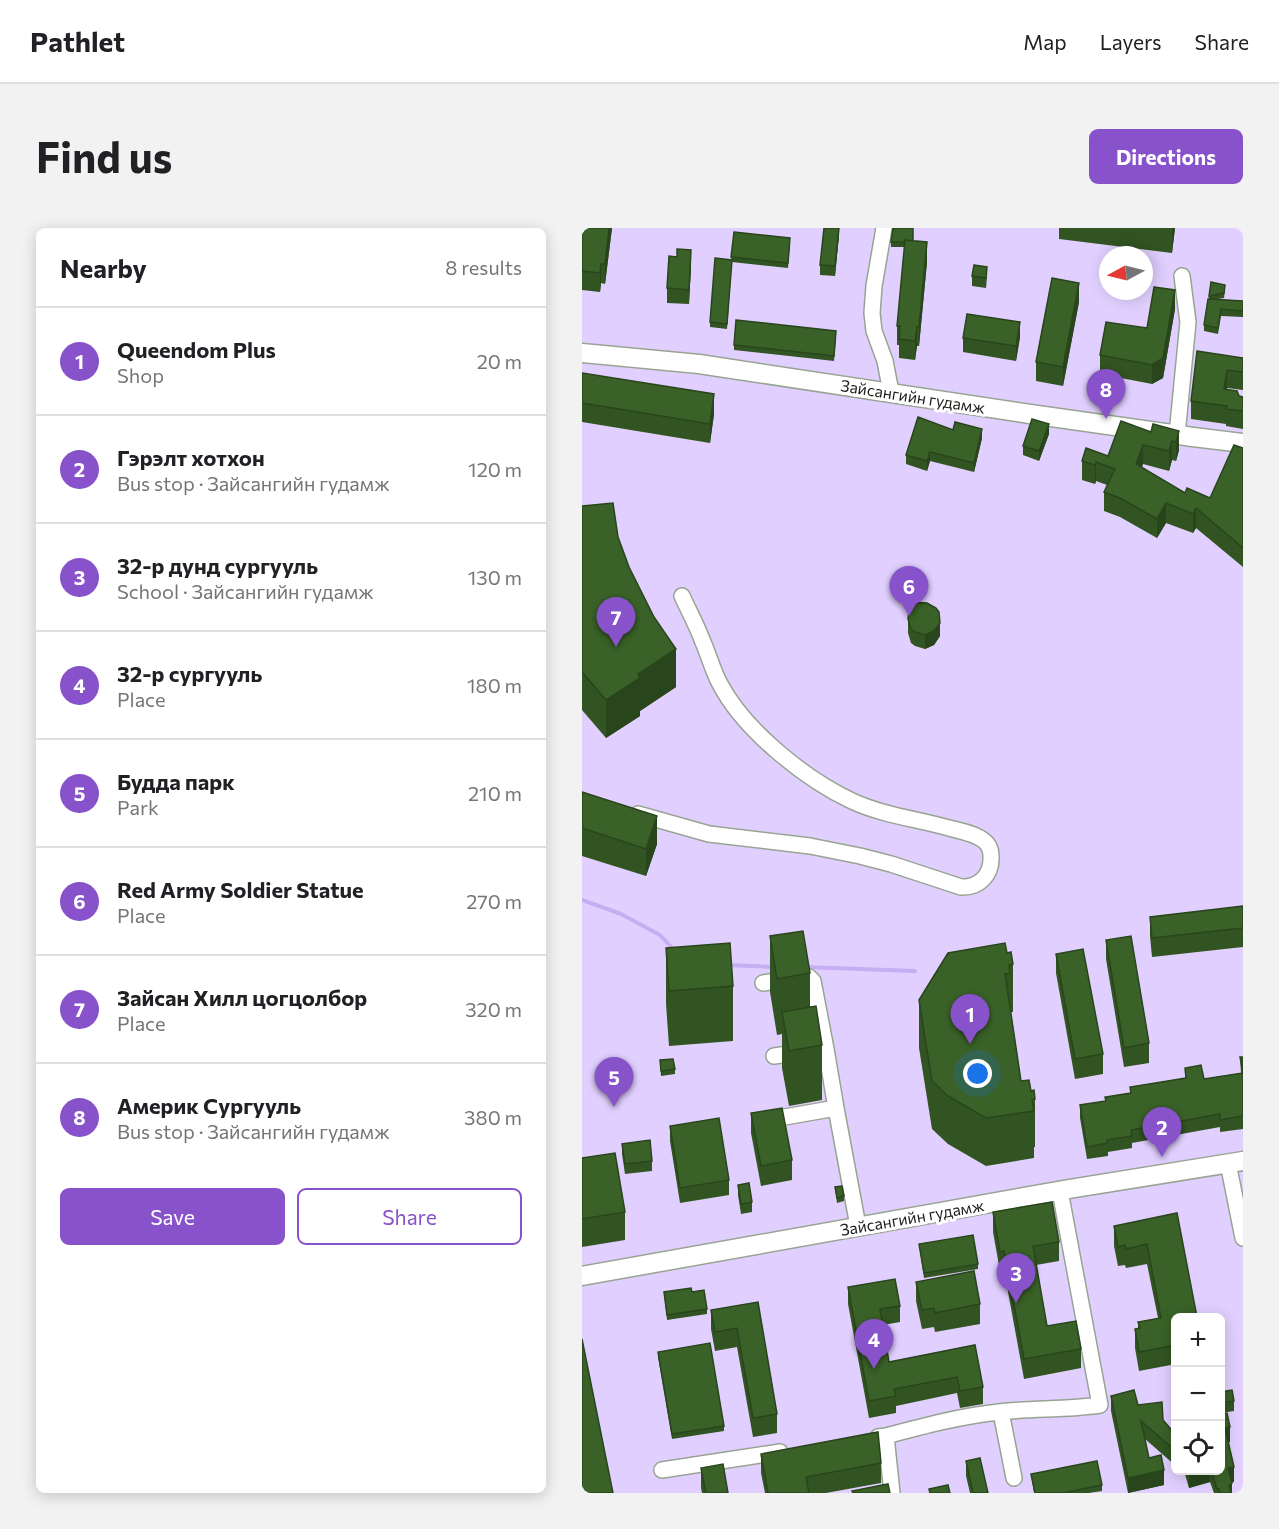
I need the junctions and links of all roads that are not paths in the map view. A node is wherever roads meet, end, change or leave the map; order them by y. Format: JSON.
{"nodes":[{"id":1,"x":884,"y":228,"type":"edge"},
{"id":2,"x":1182,"y":276,"type":"dead end"},
{"id":3,"x":582,"y":353,"type":"edge"},
{"id":4,"x":891,"y":392,"type":"junction"},
{"id":5,"x":1177,"y":435,"type":"junction"},
{"id":6,"x":1243,"y":443,"type":"edge"},
{"id":7,"x":682,"y":596,"type":"dead end"},
{"id":8,"x":626,"y":810,"type":"edge"},
{"id":9,"x":763,"y":983,"type":"dead end"},
{"id":10,"x":826,"y":1048,"type":"junction"},
{"id":11,"x":774,"y":1056,"type":"dead end"},
{"id":12,"x":836,"y":1108,"type":"junction"},
{"id":13,"x":778,"y":1118,"type":"edge"},
{"id":14,"x":1236,"y":1162,"type":"edge"},
{"id":15,"x":1060,"y":1191,"type":"junction"},
{"id":16,"x":858,"y":1226,"type":"junction"},
{"id":17,"x":1243,"y":1239,"type":"edge"},
{"id":18,"x":582,"y":1276,"type":"edge"},
{"id":19,"x":1001,"y":1412,"type":"junction"},
{"id":20,"x":886,"y":1436,"type":"junction"},
{"id":21,"x":863,"y":1440,"type":"edge"},
{"id":22,"x":792,"y":1450,"type":"edge"},
{"id":23,"x":662,"y":1470,"type":"dead end"},
{"id":24,"x":1014,"y":1478,"type":"dead end"},
{"id":25,"x":892,"y":1493,"type":"edge"}],
"edges":[{"from":1,"to":4,"type":"street"},
{"from":2,"to":5,"type":"street"},
{"from":3,"to":4,"type":"main road","name":"Зайсангийн гудамж"},
{"from":4,"to":5,"type":"main road","name":"Зайсангийн гудамж"},
{"from":5,"to":6,"type":"main road","name":"Зайсангийн гудамж"},
{"from":7,"to":8,"type":"street"},
{"from":9,"to":10,"type":"street"},
{"from":10,"to":11,"type":"street"},
{"from":10,"to":12,"type":"street"},
{"from":12,"to":13,"type":"street"},
{"from":12,"to":16,"type":"street"},
{"from":14,"to":15,"type":"main road","name":"Зайсангийн гудамж"},
{"from":14,"to":17,"type":"street"},
{"from":15,"to":16,"type":"main road","name":"Зайсангийн гудамж"},
{"from":15,"to":19,"type":"street"},
{"from":16,"to":18,"type":"main road","name":"Зайсангийн гудамж"},
{"from":19,"to":20,"type":"street"},
{"from":19,"to":24,"type":"street"},
{"from":20,"to":21,"type":"street"},
{"from":20,"to":25,"type":"street"},
{"from":22,"to":23,"type":"street"}]}
